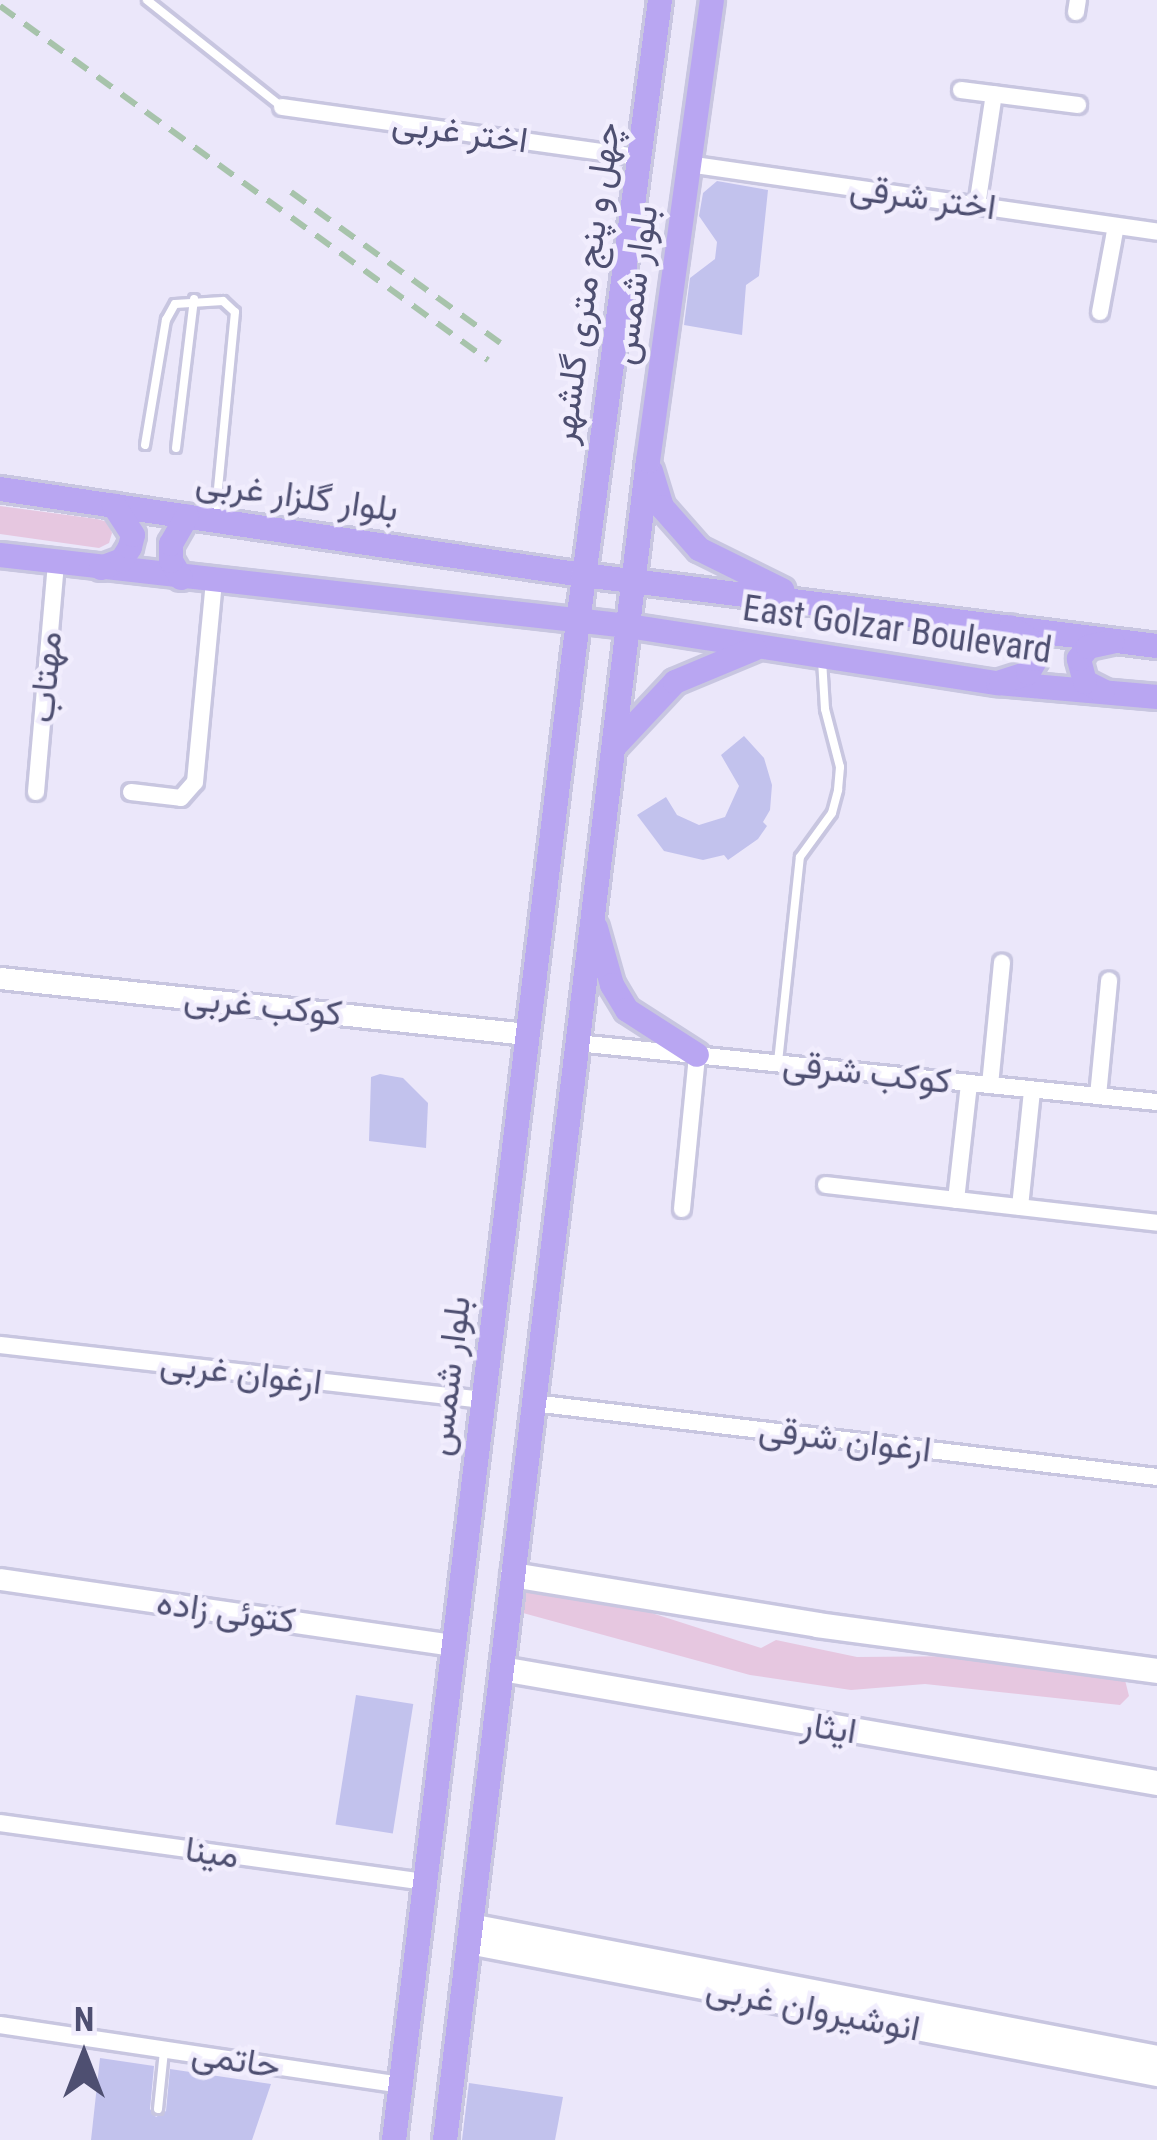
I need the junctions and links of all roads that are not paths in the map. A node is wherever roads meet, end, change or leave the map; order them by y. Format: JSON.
{"nodes":[{"id":1,"x":147,"y":0,"type":"edge"},
{"id":2,"x":660,"y":0,"type":"edge"},
{"id":3,"x":712,"y":0,"type":"edge"},
{"id":4,"x":962,"y":90,"type":"dead end"},
{"id":5,"x":994,"y":94,"type":"junction"},
{"id":6,"x":1078,"y":105,"type":"dead end"},
{"id":7,"x":282,"y":107,"type":"joint"},
{"id":8,"x":638,"y":157,"type":"junction"},
{"id":9,"x":688,"y":164,"type":"junction"},
{"id":10,"x":977,"y":206,"type":"junction"},
{"id":11,"x":1116,"y":226,"type":"junction"},
{"id":12,"x":1157,"y":232,"type":"edge"},
{"id":13,"x":194,"y":299,"type":"junction"},
{"id":14,"x":1100,"y":312,"type":"dead end"},
{"id":15,"x":145,"y":445,"type":"dead end"},
{"id":16,"x":176,"y":448,"type":"dead end"},
{"id":17,"x":647,"y":461,"type":"junction"},
{"id":18,"x":0,"y":489,"type":"edge"},
{"id":19,"x":114,"y":506,"type":"junction"},
{"id":20,"x":187,"y":517,"type":"junction"},
{"id":21,"x":215,"y":520,"type":"junction"},
{"id":22,"x":0,"y":555,"type":"edge"},
{"id":23,"x":56,"y":562,"type":"junction"},
{"id":24,"x":100,"y":568,"type":"junction"},
{"id":25,"x":584,"y":575,"type":"junction"},
{"id":26,"x":181,"y":578,"type":"junction"},
{"id":27,"x":633,"y":580,"type":"junction"},
{"id":28,"x":214,"y":581,"type":"junction"},
{"id":29,"x":818,"y":604,"type":"junction"},
{"id":30,"x":578,"y":620,"type":"junction"},
{"id":31,"x":628,"y":626,"type":"junction"},
{"id":32,"x":1009,"y":626,"type":"junction"},
{"id":33,"x":1127,"y":641,"type":"junction"},
{"id":34,"x":762,"y":646,"type":"junction"},
{"id":35,"x":1157,"y":646,"type":"edge"},
{"id":36,"x":821,"y":655,"type":"junction"},
{"id":37,"x":998,"y":683,"type":"junction"},
{"id":38,"x":1124,"y":696,"type":"junction"},
{"id":39,"x":1157,"y":697,"type":"edge"},
{"id":40,"x":613,"y":749,"type":"junction"},
{"id":41,"x":131,"y":792,"type":"dead end"},
{"id":42,"x":36,"y":793,"type":"dead end"},
{"id":43,"x":592,"y":913,"type":"junction"},
{"id":44,"x":1002,"y":963,"type":"dead end"},
{"id":45,"x":0,"y":978,"type":"edge"},
{"id":46,"x":1109,"y":980,"type":"dead end"},
{"id":47,"x":527,"y":1034,"type":"junction"},
{"id":48,"x":577,"y":1043,"type":"junction"},
{"id":49,"x":697,"y":1055,"type":"junction"},
{"id":50,"x":778,"y":1064,"type":"junction"},
{"id":51,"x":969,"y":1084,"type":"junction"},
{"id":52,"x":989,"y":1085,"type":"junction"},
{"id":53,"x":1032,"y":1091,"type":"junction"},
{"id":54,"x":1098,"y":1096,"type":"junction"},
{"id":55,"x":1157,"y":1102,"type":"edge"},
{"id":56,"x":826,"y":1185,"type":"dead end"},
{"id":57,"x":956,"y":1200,"type":"junction"},
{"id":58,"x":1020,"y":1207,"type":"junction"},
{"id":59,"x":682,"y":1209,"type":"dead end"},
{"id":60,"x":1157,"y":1223,"type":"edge"},
{"id":61,"x":0,"y":1345,"type":"edge"},
{"id":62,"x":482,"y":1400,"type":"junction"},
{"id":63,"x":533,"y":1403,"type":"junction"},
{"id":64,"x":1157,"y":1478,"type":"edge"},
{"id":65,"x":513,"y":1575,"type":"junction"},
{"id":66,"x":0,"y":1579,"type":"edge"},
{"id":67,"x":453,"y":1645,"type":"junction"},
{"id":68,"x":502,"y":1669,"type":"junction"},
{"id":69,"x":1157,"y":1671,"type":"edge"},
{"id":70,"x":1157,"y":1783,"type":"edge"},
{"id":71,"x":0,"y":1823,"type":"edge"},
{"id":72,"x":424,"y":1882,"type":"junction"},
{"id":73,"x":469,"y":1934,"type":"junction"},
{"id":74,"x":503,"y":1940,"type":"junction"},
{"id":75,"x":0,"y":2025,"type":"edge"},
{"id":76,"x":164,"y":2050,"type":"junction"},
{"id":77,"x":1157,"y":2056,"type":"edge"},
{"id":78,"x":1157,"y":2075,"type":"edge"},
{"id":79,"x":400,"y":2085,"type":"junction"},
{"id":80,"x":158,"y":2109,"type":"dead end"},
{"id":81,"x":394,"y":2140,"type":"edge"},
{"id":82,"x":445,"y":2140,"type":"edge"}],
"edges":[{"from":1,"to":7,"type":"lane"},
{"from":2,"to":8,"type":"main road","name":"چهل و پنج متری گلشهر"},
{"from":3,"to":9,"type":"main road","name":"بلوار شمس"},
{"from":4,"to":5,"type":"street"},
{"from":5,"to":6,"type":"street"},
{"from":5,"to":10,"type":"street"},
{"from":7,"to":8,"type":"street","name":"اختر غربی"},
{"from":8,"to":25,"type":"main road","name":"چهل و پنج متری گلشهر"},
{"from":9,"to":10,"type":"street","name":"اختر شرقی"},
{"from":9,"to":17,"type":"main road","name":"بلوار شمس"},
{"from":10,"to":11,"type":"street","name":"اختر شرقی"},
{"from":11,"to":12,"type":"street","name":"اختر شرقی"},
{"from":11,"to":14,"type":"street"},
{"from":13,"to":15,"type":"lane"},
{"from":13,"to":16,"type":"lane"},
{"from":13,"to":21,"type":"lane"},
{"from":17,"to":27,"type":"main road","name":"بلوار شمس"},
{"from":17,"to":29,"type":"main road"},
{"from":18,"to":19,"type":"main road","name":"بلوار گلزار غربی"},
{"from":19,"to":20,"type":"main road","name":"بلوار گلزار غربی"},
{"from":19,"to":24,"type":"main road"},
{"from":20,"to":21,"type":"main road","name":"بلوار گلزار غربی"},
{"from":20,"to":26,"type":"main road"},
{"from":21,"to":25,"type":"main road","name":"بلوار گلزار غربی"},
{"from":22,"to":23,"type":"main road"},
{"from":23,"to":24,"type":"main road"},
{"from":23,"to":42,"type":"street","name":"مهتاب"},
{"from":24,"to":26,"type":"main road"},
{"from":25,"to":27,"type":"main road","name":"بلوار گلزار غربی"},
{"from":25,"to":30,"type":"main road","name":"چهل و پنج متری گلشهر"},
{"from":26,"to":28,"type":"main road"},
{"from":27,"to":29,"type":"main road","name":"East Golzar Boulevard"},
{"from":27,"to":31,"type":"main road","name":"بلوار شمس"},
{"from":28,"to":30,"type":"main road"},
{"from":28,"to":41,"type":"street"},
{"from":29,"to":32,"type":"main road","name":"East Golzar Boulevard"},
{"from":30,"to":31,"type":"main road","name":"East Golzar Boulevard"},
{"from":30,"to":47,"type":"main road","name":"بلوار شمس"},
{"from":31,"to":34,"type":"main road","name":"East Golzar Boulevard"},
{"from":31,"to":40,"type":"main road"},
{"from":32,"to":33,"type":"main road","name":"East Golzar Boulevard"},
{"from":32,"to":37,"type":"main road"},
{"from":33,"to":35,"type":"main road","name":"East Golzar Boulevard"},
{"from":33,"to":38,"type":"main road"},
{"from":34,"to":36,"type":"main road","name":"East Golzar Boulevard"},
{"from":34,"to":40,"type":"main road"},
{"from":36,"to":37,"type":"main road","name":"East Golzar Boulevard"},
{"from":36,"to":50,"type":"lane"},
{"from":37,"to":38,"type":"main road","name":"East Golzar Boulevard"},
{"from":38,"to":39,"type":"main road","name":"East Golzar Boulevard"},
{"from":40,"to":43,"type":"main road"},
{"from":43,"to":48,"type":"main road"},
{"from":43,"to":49,"type":"main road"},
{"from":44,"to":52,"type":"street"},
{"from":45,"to":47,"type":"street","name":"کوکب غربی"},
{"from":46,"to":54,"type":"street"},
{"from":47,"to":62,"type":"main road","name":"بلوار شمس"},
{"from":48,"to":49,"type":"street","name":"کوکب شرقی"},
{"from":48,"to":63,"type":"main road"},
{"from":49,"to":50,"type":"street","name":"کوکب شرقی"},
{"from":49,"to":59,"type":"street"},
{"from":50,"to":51,"type":"street","name":"کوکب شرقی"},
{"from":51,"to":52,"type":"street","name":"کوکب شرقی"},
{"from":51,"to":57,"type":"street"},
{"from":52,"to":53,"type":"street","name":"کوکب شرقی"},
{"from":53,"to":54,"type":"street","name":"کوکب شرقی"},
{"from":53,"to":58,"type":"street"},
{"from":54,"to":55,"type":"street","name":"کوکب شرقی"},
{"from":56,"to":57,"type":"street"},
{"from":57,"to":58,"type":"street"},
{"from":58,"to":60,"type":"street"},
{"from":61,"to":62,"type":"street","name":"ارغوان غربی"},
{"from":62,"to":67,"type":"main road","name":"بلوار شمس"},
{"from":63,"to":64,"type":"street","name":"ارغوان شرقی"},
{"from":63,"to":65,"type":"main road"},
{"from":65,"to":68,"type":"main road"},
{"from":65,"to":69,"type":"main road"},
{"from":66,"to":67,"type":"street","name":"کتوئی زاده"},
{"from":67,"to":72,"type":"main road","name":"بلوار شمس"},
{"from":68,"to":70,"type":"main road","name":"ایثار"},
{"from":68,"to":73,"type":"main road"},
{"from":71,"to":72,"type":"street","name":"مینا"},
{"from":72,"to":79,"type":"main road","name":"بلوار شمس"},
{"from":73,"to":74,"type":"street","name":"انوشیروان غربی"},
{"from":73,"to":82,"type":"main road"},
{"from":74,"to":77,"type":"street","name":"انوشیروان غربی"},
{"from":74,"to":78,"type":"street","name":"انوشیروان غربی"},
{"from":75,"to":76,"type":"street","name":"حاتمی"},
{"from":76,"to":79,"type":"street","name":"حاتمی"},
{"from":76,"to":80,"type":"lane"},
{"from":79,"to":81,"type":"main road","name":"بلوار شمس"}]}
